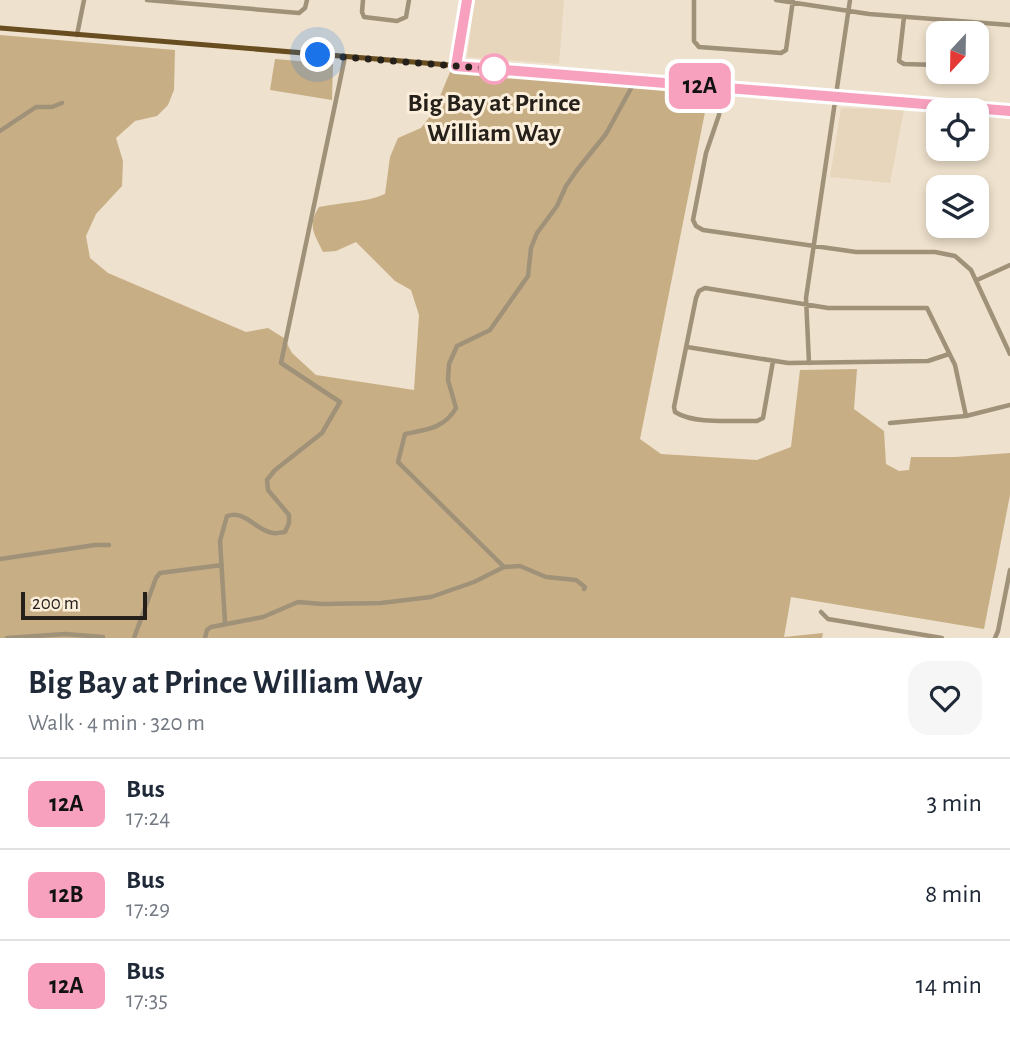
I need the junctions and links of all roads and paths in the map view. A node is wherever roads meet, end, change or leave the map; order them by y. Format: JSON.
{"nodes":[{"id":1,"x":84,"y":0,"type":"edge"},
{"id":2,"x":147,"y":0,"type":"edge"},
{"id":3,"x":307,"y":0,"type":"edge"},
{"id":4,"x":363,"y":0,"type":"edge"},
{"id":5,"x":409,"y":0,"type":"edge"},
{"id":6,"x":467,"y":0,"type":"edge"},
{"id":7,"x":694,"y":0,"type":"edge"},
{"id":8,"x":776,"y":0,"type":"edge"},
{"id":9,"x":850,"y":0,"type":"edge"},
{"id":10,"x":793,"y":1,"type":"edge"},
{"id":11,"x":848,"y":11,"type":"junction"},
{"id":12,"x":904,"y":17,"type":"junction"},
{"id":13,"x":959,"y":21,"type":"edge"},
{"id":14,"x":989,"y":23,"type":"edge"},
{"id":15,"x":1010,"y":25,"type":"edge"},
{"id":16,"x":0,"y":29,"type":"edge"},
{"id":17,"x":77,"y":34,"type":"junction"},
{"id":18,"x":345,"y":57,"type":"junction"},
{"id":19,"x":926,"y":64,"type":"edge"},
{"id":20,"x":456,"y":66,"type":"junction"},
{"id":21,"x":635,"y":80,"type":"junction"},
{"id":22,"x":722,"y":88,"type":"junction"},
{"id":23,"x":836,"y":95,"type":"junction"},
{"id":24,"x":62,"y":103,"type":"dead end"},
{"id":25,"x":1010,"y":111,"type":"edge"},
{"id":26,"x":0,"y":131,"type":"edge"},
{"id":27,"x":814,"y":245,"type":"junction"},
{"id":28,"x":1010,"y":265,"type":"edge"},
{"id":29,"x":977,"y":280,"type":"junction"},
{"id":30,"x":806,"y":305,"type":"junction"},
{"id":31,"x":687,"y":347,"type":"junction"},
{"id":32,"x":949,"y":354,"type":"junction"},
{"id":33,"x":1010,"y":354,"type":"edge"},
{"id":34,"x":773,"y":361,"type":"junction"},
{"id":35,"x":809,"y":363,"type":"junction"},
{"id":36,"x":1010,"y":405,"type":"edge"},
{"id":37,"x":965,"y":416,"type":"junction"},
{"id":38,"x":890,"y":423,"type":"dead end"},
{"id":39,"x":109,"y":545,"type":"dead end"},
{"id":40,"x":0,"y":559,"type":"edge"},
{"id":41,"x":222,"y":565,"type":"junction"},
{"id":42,"x":504,"y":567,"type":"junction"},
{"id":43,"x":1010,"y":570,"type":"edge"},
{"id":44,"x":584,"y":589,"type":"dead end"},
{"id":45,"x":821,"y":612,"type":"dead end"},
{"id":46,"x":223,"y":625,"type":"junction"},
{"id":47,"x":103,"y":637,"type":"edge"},
{"id":48,"x":7,"y":638,"type":"edge"},
{"id":49,"x":134,"y":638,"type":"edge"},
{"id":50,"x":205,"y":638,"type":"edge"},
{"id":51,"x":942,"y":638,"type":"edge"},
{"id":52,"x":995,"y":638,"type":"edge"}],
"edges":[{"from":1,"to":17,"type":"street"},
{"from":2,"to":3,"type":"street"},
{"from":4,"to":5,"type":"street"},
{"from":6,"to":20,"type":"street"},
{"from":7,"to":10,"type":"street"},
{"from":8,"to":10,"type":"street"},
{"from":9,"to":11,"type":"street"},
{"from":10,"to":11,"type":"street"},
{"from":11,"to":12,"type":"street"},
{"from":11,"to":23,"type":"street"},
{"from":12,"to":13,"type":"street"},
{"from":12,"to":19,"type":"street"},
{"from":14,"to":15,"type":"street"},
{"from":16,"to":17,"type":"main road"},
{"from":17,"to":18,"type":"main road"},
{"from":18,"to":20,"type":"main road"},
{"from":18,"to":41,"type":"street"},
{"from":20,"to":21,"type":"main road"},
{"from":21,"to":22,"type":"main road"},
{"from":21,"to":42,"type":"street"},
{"from":22,"to":23,"type":"main road"},
{"from":22,"to":27,"type":"street"},
{"from":23,"to":25,"type":"main road"},
{"from":23,"to":27,"type":"street"},
{"from":24,"to":26,"type":"street"},
{"from":27,"to":29,"type":"street"},
{"from":27,"to":30,"type":"street"},
{"from":28,"to":29,"type":"street"},
{"from":29,"to":33,"type":"street"},
{"from":30,"to":31,"type":"street"},
{"from":30,"to":32,"type":"street"},
{"from":30,"to":35,"type":"street"},
{"from":31,"to":34,"type":"street"},
{"from":31,"to":34,"type":"street"},
{"from":32,"to":35,"type":"street"},
{"from":32,"to":37,"type":"street"},
{"from":34,"to":35,"type":"street"},
{"from":36,"to":37,"type":"street"},
{"from":37,"to":38,"type":"street"},
{"from":39,"to":40,"type":"street"},
{"from":41,"to":46,"type":"street"},
{"from":41,"to":49,"type":"street"},
{"from":42,"to":44,"type":"street"},
{"from":42,"to":46,"type":"street"},
{"from":43,"to":52,"type":"street"},
{"from":45,"to":51,"type":"street"},
{"from":46,"to":50,"type":"street"},
{"from":47,"to":48,"type":"street"}]}
